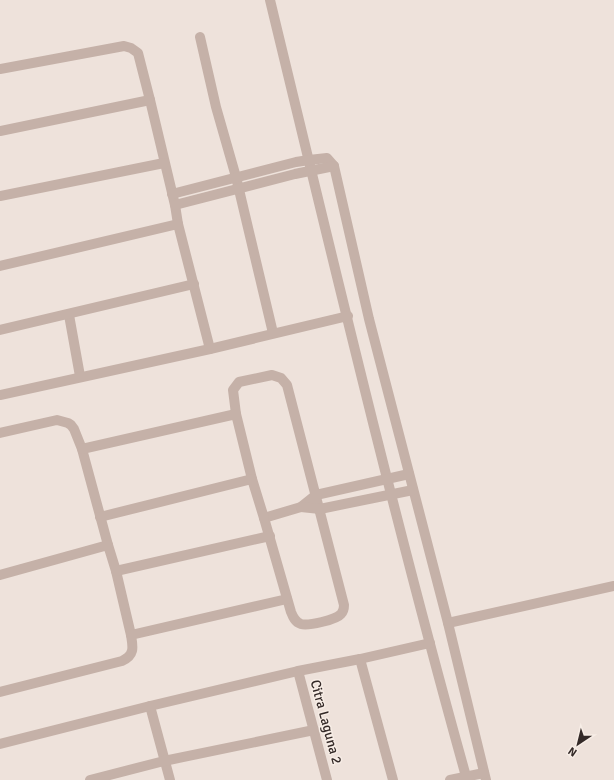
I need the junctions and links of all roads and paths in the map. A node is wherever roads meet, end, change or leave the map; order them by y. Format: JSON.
{"nodes":[{"id":1,"x":270,"y":0,"type":"edge"},
{"id":2,"x":200,"y":37,"type":"dead end"},
{"id":3,"x":0,"y":69,"type":"edge"},
{"id":4,"x":150,"y":100,"type":"junction"},
{"id":5,"x":0,"y":131,"type":"edge"},
{"id":6,"x":309,"y":160,"type":"junction"},
{"id":7,"x":164,"y":163,"type":"junction"},
{"id":8,"x":334,"y":166,"type":"junction"},
{"id":9,"x":311,"y":170,"type":"junction"},
{"id":10,"x":236,"y":177,"type":"junction"},
{"id":11,"x":238,"y":189,"type":"junction"},
{"id":12,"x":172,"y":194,"type":"junction"},
{"id":13,"x":0,"y":196,"type":"edge"},
{"id":14,"x":175,"y":205,"type":"junction"},
{"id":15,"x":178,"y":224,"type":"junction"},
{"id":16,"x":0,"y":266,"type":"edge"},
{"id":17,"x":194,"y":284,"type":"junction"},
{"id":18,"x":69,"y":315,"type":"junction"},
{"id":19,"x":348,"y":316,"type":"junction"},
{"id":20,"x":0,"y":330,"type":"edge"},
{"id":21,"x":273,"y":333,"type":"junction"},
{"id":22,"x":210,"y":349,"type":"junction"},
{"id":23,"x":80,"y":376,"type":"junction"},
{"id":24,"x":0,"y":395,"type":"edge"},
{"id":25,"x":236,"y":414,"type":"junction"},
{"id":26,"x":0,"y":433,"type":"edge"},
{"id":27,"x":82,"y":449,"type":"junction"},
{"id":28,"x":409,"y":474,"type":"junction"},
{"id":29,"x":387,"y":478,"type":"junction"},
{"id":30,"x":252,"y":479,"type":"junction"},
{"id":31,"x":413,"y":490,"type":"junction"},
{"id":32,"x":392,"y":494,"type":"junction"},
{"id":33,"x":316,"y":495,"type":"junction"},
{"id":34,"x":300,"y":507,"type":"junction"},
{"id":35,"x":320,"y":509,"type":"junction"},
{"id":36,"x":100,"y":517,"type":"junction"},
{"id":37,"x":264,"y":518,"type":"junction"},
{"id":38,"x":270,"y":536,"type":"junction"},
{"id":39,"x":108,"y":545,"type":"junction"},
{"id":40,"x":116,"y":571,"type":"junction"},
{"id":41,"x":0,"y":575,"type":"edge"},
{"id":42,"x":614,"y":586,"type":"edge"},
{"id":43,"x":287,"y":599,"type":"junction"},
{"id":44,"x":448,"y":623,"type":"junction"},
{"id":45,"x":131,"y":635,"type":"junction"},
{"id":46,"x":430,"y":643,"type":"junction"},
{"id":47,"x":360,"y":660,"type":"junction"},
{"id":48,"x":298,"y":671,"type":"junction"},
{"id":49,"x":0,"y":692,"type":"edge"},
{"id":50,"x":150,"y":706,"type":"junction"},
{"id":51,"x":314,"y":730,"type":"junction"},
{"id":52,"x":0,"y":744,"type":"edge"},
{"id":53,"x":164,"y":761,"type":"junction"},
{"id":54,"x":485,"y":776,"type":"edge"},
{"id":55,"x":467,"y":779,"type":"edge"},
{"id":56,"x":90,"y":780,"type":"edge"},
{"id":57,"x":170,"y":780,"type":"edge"},
{"id":58,"x":327,"y":780,"type":"edge"},
{"id":59,"x":393,"y":780,"type":"edge"},
{"id":60,"x":450,"y":780,"type":"edge"}],
"edges":[{"from":1,"to":6,"type":"street"},
{"from":2,"to":10,"type":"street"},
{"from":3,"to":4,"type":"street"},
{"from":4,"to":5,"type":"street"},
{"from":4,"to":7,"type":"street"},
{"from":6,"to":8,"type":"street"},
{"from":6,"to":9,"type":"street"},
{"from":6,"to":10,"type":"street"},
{"from":7,"to":12,"type":"street"},
{"from":7,"to":13,"type":"street"},
{"from":8,"to":9,"type":"street"},
{"from":8,"to":28,"type":"street"},
{"from":9,"to":11,"type":"street"},
{"from":9,"to":19,"type":"street"},
{"from":10,"to":11,"type":"street"},
{"from":10,"to":12,"type":"street"},
{"from":11,"to":14,"type":"street"},
{"from":11,"to":21,"type":"street"},
{"from":12,"to":14,"type":"street"},
{"from":14,"to":15,"type":"street"},
{"from":15,"to":16,"type":"street"},
{"from":15,"to":17,"type":"street"},
{"from":17,"to":18,"type":"street"},
{"from":17,"to":22,"type":"street"},
{"from":18,"to":20,"type":"street"},
{"from":18,"to":23,"type":"street"},
{"from":19,"to":21,"type":"street"},
{"from":19,"to":29,"type":"street"},
{"from":21,"to":22,"type":"street"},
{"from":22,"to":23,"type":"street"},
{"from":23,"to":24,"type":"street"},
{"from":25,"to":27,"type":"street"},
{"from":25,"to":30,"type":"street"},
{"from":25,"to":33,"type":"street"},
{"from":26,"to":27,"type":"street"},
{"from":27,"to":36,"type":"street"},
{"from":28,"to":29,"type":"street"},
{"from":28,"to":31,"type":"street"},
{"from":29,"to":32,"type":"street"},
{"from":29,"to":33,"type":"street"},
{"from":30,"to":36,"type":"street"},
{"from":30,"to":37,"type":"street"},
{"from":31,"to":32,"type":"street"},
{"from":31,"to":44,"type":"street"},
{"from":32,"to":35,"type":"street"},
{"from":32,"to":46,"type":"street"},
{"from":33,"to":34,"type":"street"},
{"from":33,"to":35,"type":"street"},
{"from":34,"to":35,"type":"street"},
{"from":34,"to":37,"type":"street"},
{"from":35,"to":43,"type":"street"},
{"from":36,"to":39,"type":"street"},
{"from":37,"to":38,"type":"street"},
{"from":38,"to":40,"type":"street"},
{"from":38,"to":43,"type":"street"},
{"from":39,"to":40,"type":"street"},
{"from":39,"to":41,"type":"street"},
{"from":40,"to":45,"type":"street"},
{"from":42,"to":44,"type":"street"},
{"from":43,"to":45,"type":"street"},
{"from":44,"to":54,"type":"street"},
{"from":45,"to":49,"type":"street"},
{"from":46,"to":47,"type":"street"},
{"from":46,"to":55,"type":"street"},
{"from":47,"to":48,"type":"street"},
{"from":47,"to":59,"type":"street"},
{"from":48,"to":50,"type":"street"},
{"from":48,"to":51,"type":"street","name":"Citra Laguna 2"},
{"from":50,"to":52,"type":"street"},
{"from":50,"to":53,"type":"street"},
{"from":51,"to":53,"type":"street"},
{"from":51,"to":58,"type":"street","name":"Citra Laguna 2"},
{"from":53,"to":56,"type":"street"},
{"from":53,"to":57,"type":"street"},
{"from":54,"to":55,"type":"street"},
{"from":55,"to":60,"type":"street"}]}
